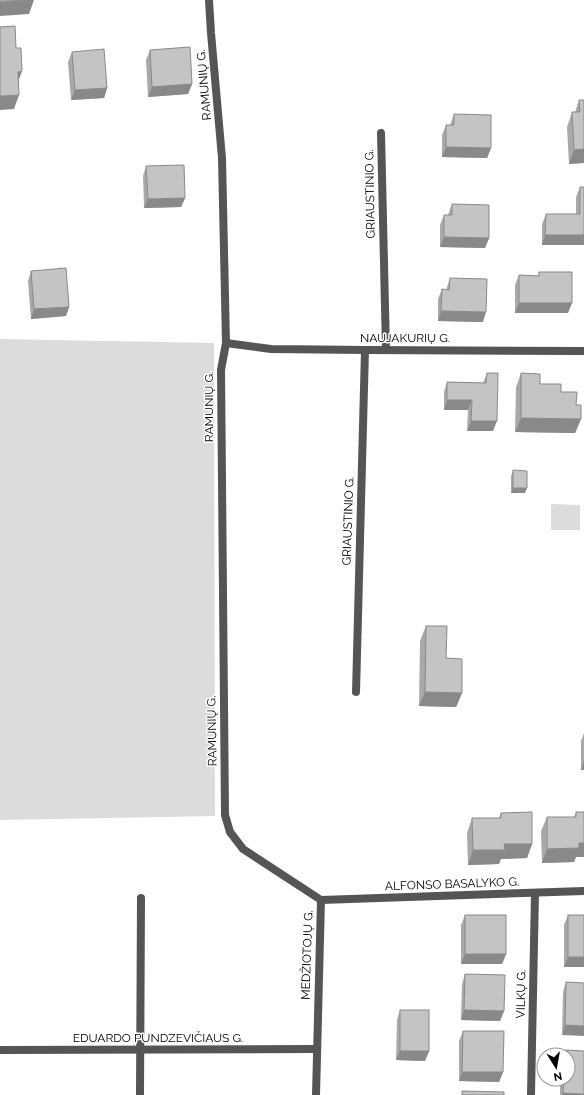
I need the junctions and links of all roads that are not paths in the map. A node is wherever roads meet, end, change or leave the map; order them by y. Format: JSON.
{"nodes":[{"id":1,"x":209,"y":0,"type":"edge"},
{"id":2,"x":381,"y":133,"type":"dead end"},
{"id":3,"x":226,"y":343,"type":"junction"},
{"id":4,"x":365,"y":350,"type":"junction"},
{"id":5,"x":386,"y":350,"type":"junction"},
{"id":6,"x":584,"y":351,"type":"edge"},
{"id":7,"x":356,"y":692,"type":"dead end"},
{"id":8,"x":224,"y":815,"type":"joint"},
{"id":9,"x":584,"y":892,"type":"edge"},
{"id":10,"x":535,"y":893,"type":"junction"},
{"id":11,"x":141,"y":898,"type":"dead end"},
{"id":12,"x":321,"y":900,"type":"junction"},
{"id":13,"x":316,"y":1049,"type":"junction"},
{"id":14,"x":0,"y":1050,"type":"edge"},
{"id":15,"x":140,"y":1050,"type":"junction"},
{"id":16,"x":140,"y":1095,"type":"edge"},
{"id":17,"x":316,"y":1095,"type":"edge"},
{"id":18,"x":531,"y":1095,"type":"edge"}],
"edges":[{"from":1,"to":3,"type":"street","name":"RAMUNIŲ G."},
{"from":2,"to":5,"type":"street","name":"GRIAUSTINIO G."},
{"from":3,"to":4,"type":"street","name":"NAUJAKURIŲ G."},
{"from":3,"to":8,"type":"street","name":"RAMUNIŲ G."},
{"from":4,"to":5,"type":"street","name":"NAUJAKURIŲ G."},
{"from":4,"to":7,"type":"street","name":"GRIAUSTINIO G."},
{"from":5,"to":6,"type":"street","name":"NAUJAKURIŲ G."},
{"from":8,"to":12,"type":"street","name":"MEDŽIOTOJŲ G."},
{"from":9,"to":10,"type":"street","name":"ALFONSO BASALYKO G."},
{"from":10,"to":12,"type":"street","name":"ALFONSO BASALYKO G."},
{"from":10,"to":18,"type":"street","name":"VILKŲ G."},
{"from":11,"to":15,"type":"street"},
{"from":12,"to":13,"type":"street","name":"MEDŽIOTOJŲ G."},
{"from":13,"to":15,"type":"street","name":"EDUARDO PUNDZEVIČIAUS G."},
{"from":13,"to":17,"type":"street","name":"MEDŽIOTOJŲ G."},
{"from":14,"to":15,"type":"street","name":"EDUARDO PUNDZEVIČIAUS G."},
{"from":15,"to":16,"type":"street"}]}
